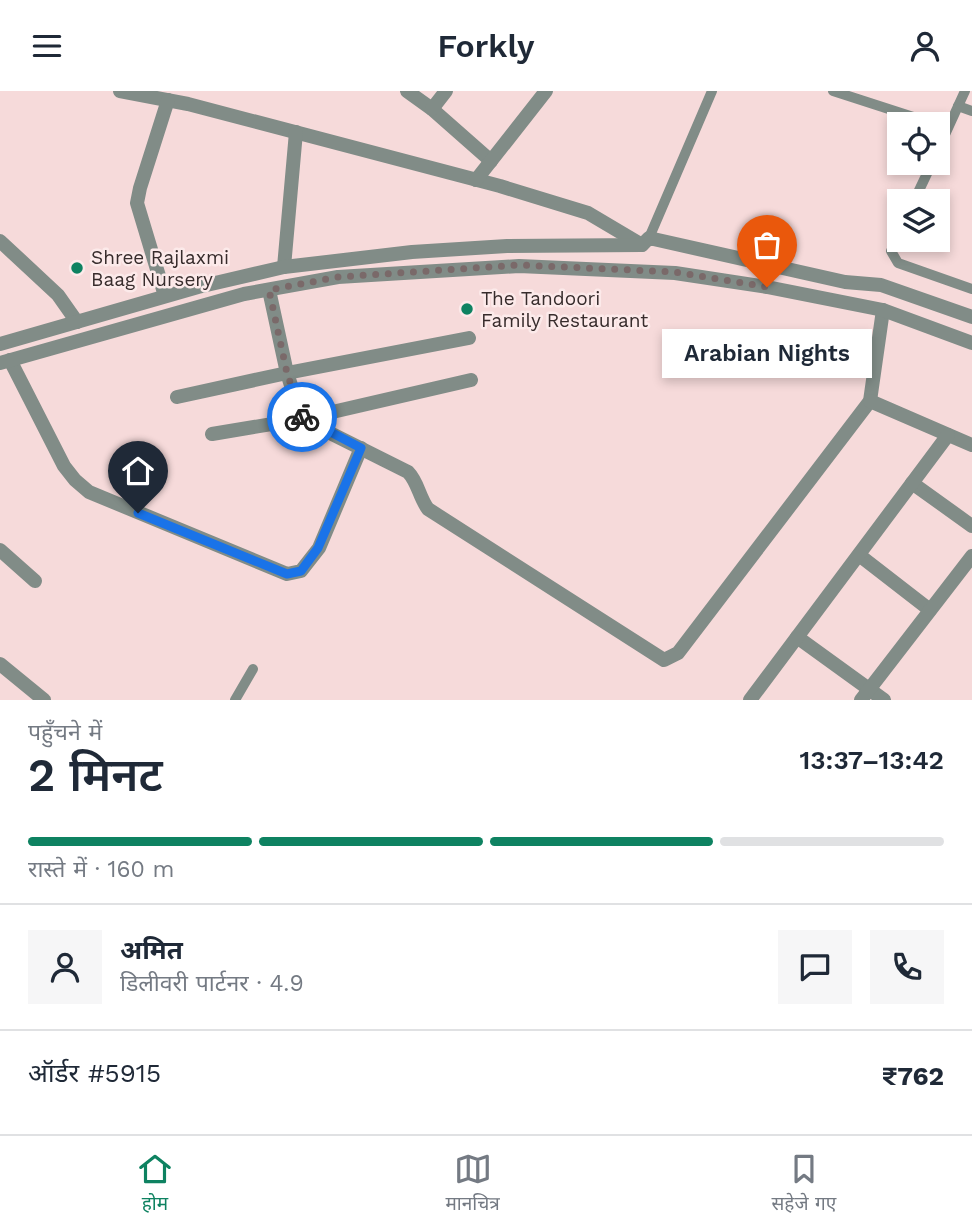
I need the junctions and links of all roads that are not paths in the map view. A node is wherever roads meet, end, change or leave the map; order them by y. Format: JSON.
{"nodes":[{"id":1,"x":120,"y":91,"type":"edge"},
{"id":2,"x":201,"y":91,"type":"edge"},
{"id":3,"x":407,"y":91,"type":"edge"},
{"id":4,"x":446,"y":91,"type":"edge"},
{"id":5,"x":546,"y":91,"type":"edge"},
{"id":6,"x":712,"y":91,"type":"edge"},
{"id":7,"x":833,"y":91,"type":"edge"},
{"id":8,"x":965,"y":91,"type":"edge"},
{"id":9,"x":169,"y":100,"type":"junction"},
{"id":10,"x":188,"y":104,"type":"junction"},
{"id":11,"x":958,"y":106,"type":"junction"},
{"id":12,"x":432,"y":109,"type":"junction"},
{"id":13,"x":972,"y":111,"type":"edge"},
{"id":14,"x":898,"y":112,"type":"edge"},
{"id":15,"x":950,"y":115,"type":"edge"},
{"id":16,"x":296,"y":132,"type":"junction"},
{"id":17,"x":491,"y":161,"type":"junction"},
{"id":18,"x":476,"y":180,"type":"junction"},
{"id":19,"x":0,"y":241,"type":"edge"},
{"id":20,"x":645,"y":241,"type":"junction"},
{"id":21,"x":892,"y":252,"type":"edge"},
{"id":22,"x":284,"y":267,"type":"junction"},
{"id":23,"x":972,"y":289,"type":"edge"},
{"id":24,"x":269,"y":290,"type":"junction"},
{"id":25,"x":164,"y":296,"type":"junction"},
{"id":26,"x":883,"y":310,"type":"junction"},
{"id":27,"x":972,"y":317,"type":"edge"},
{"id":28,"x":77,"y":321,"type":"junction"},
{"id":29,"x":469,"y":338,"type":"dead end"},
{"id":30,"x":0,"y":344,"type":"edge"},
{"id":31,"x":972,"y":344,"type":"edge"},
{"id":32,"x":5,"y":361,"type":"edge"},
{"id":33,"x":287,"y":373,"type":"junction"},
{"id":34,"x":471,"y":380,"type":"dead end"},
{"id":35,"x":177,"y":397,"type":"dead end"},
{"id":36,"x":870,"y":401,"type":"junction"},
{"id":37,"x":302,"y":419,"type":"junction"},
{"id":38,"x":212,"y":434,"type":"dead end"},
{"id":39,"x":948,"y":435,"type":"junction"},
{"id":40,"x":972,"y":445,"type":"edge"},
{"id":41,"x":361,"y":448,"type":"junction"},
{"id":42,"x":912,"y":483,"type":"junction"},
{"id":43,"x":972,"y":526,"type":"edge"},
{"id":44,"x":0,"y":550,"type":"edge"},
{"id":45,"x":859,"y":555,"type":"junction"},
{"id":46,"x":972,"y":556,"type":"edge"},
{"id":47,"x":35,"y":581,"type":"dead end"},
{"id":48,"x":930,"y":610,"type":"junction"},
{"id":49,"x":797,"y":637,"type":"junction"},
{"id":50,"x":0,"y":664,"type":"edge"},
{"id":51,"x":253,"y":669,"type":"dead end"},
{"id":52,"x":865,"y":695,"type":"edge"},
{"id":53,"x":44,"y":700,"type":"edge"},
{"id":54,"x":235,"y":700,"type":"edge"},
{"id":55,"x":750,"y":700,"type":"edge"},
{"id":56,"x":884,"y":700,"type":"edge"}],
"edges":[{"from":1,"to":9,"type":"street"},
{"from":2,"to":10,"type":"street"},
{"from":3,"to":12,"type":"street"},
{"from":4,"to":12,"type":"street"},
{"from":5,"to":17,"type":"street"},
{"from":6,"to":20,"type":"lane"},
{"from":7,"to":14,"type":"lane"},
{"from":8,"to":11,"type":"lane"},
{"from":9,"to":10,"type":"street"},
{"from":9,"to":25,"type":"street"},
{"from":10,"to":16,"type":"street"},
{"from":11,"to":13,"type":"lane"},
{"from":11,"to":15,"type":"lane"},
{"from":12,"to":17,"type":"street"},
{"from":16,"to":18,"type":"street"},
{"from":16,"to":22,"type":"street"},
{"from":17,"to":18,"type":"street"},
{"from":18,"to":20,"type":"street"},
{"from":19,"to":28,"type":"street"},
{"from":20,"to":22,"type":"street"},
{"from":20,"to":27,"type":"street"},
{"from":21,"to":23,"type":"lane"},
{"from":22,"to":25,"type":"street"},
{"from":24,"to":26,"type":"street"},
{"from":24,"to":32,"type":"street"},
{"from":24,"to":33,"type":"street"},
{"from":25,"to":28,"type":"street"},
{"from":26,"to":31,"type":"street"},
{"from":26,"to":36,"type":"street"},
{"from":28,"to":30,"type":"street"},
{"from":29,"to":33,"type":"street"},
{"from":32,"to":41,"type":"street"},
{"from":33,"to":35,"type":"street"},
{"from":33,"to":37,"type":"street"},
{"from":34,"to":37,"type":"street"},
{"from":36,"to":39,"type":"street"},
{"from":36,"to":41,"type":"street"},
{"from":37,"to":38,"type":"street"},
{"from":37,"to":41,"type":"street"},
{"from":39,"to":40,"type":"street"},
{"from":39,"to":42,"type":"street"},
{"from":42,"to":43,"type":"street"},
{"from":42,"to":45,"type":"street"},
{"from":44,"to":47,"type":"street"},
{"from":45,"to":48,"type":"street"},
{"from":45,"to":49,"type":"street"},
{"from":46,"to":48,"type":"street"},
{"from":48,"to":52,"type":"street"},
{"from":49,"to":52,"type":"street"},
{"from":49,"to":55,"type":"street"},
{"from":50,"to":53,"type":"street"},
{"from":51,"to":54,"type":"lane"},
{"from":52,"to":56,"type":"street"}]}
